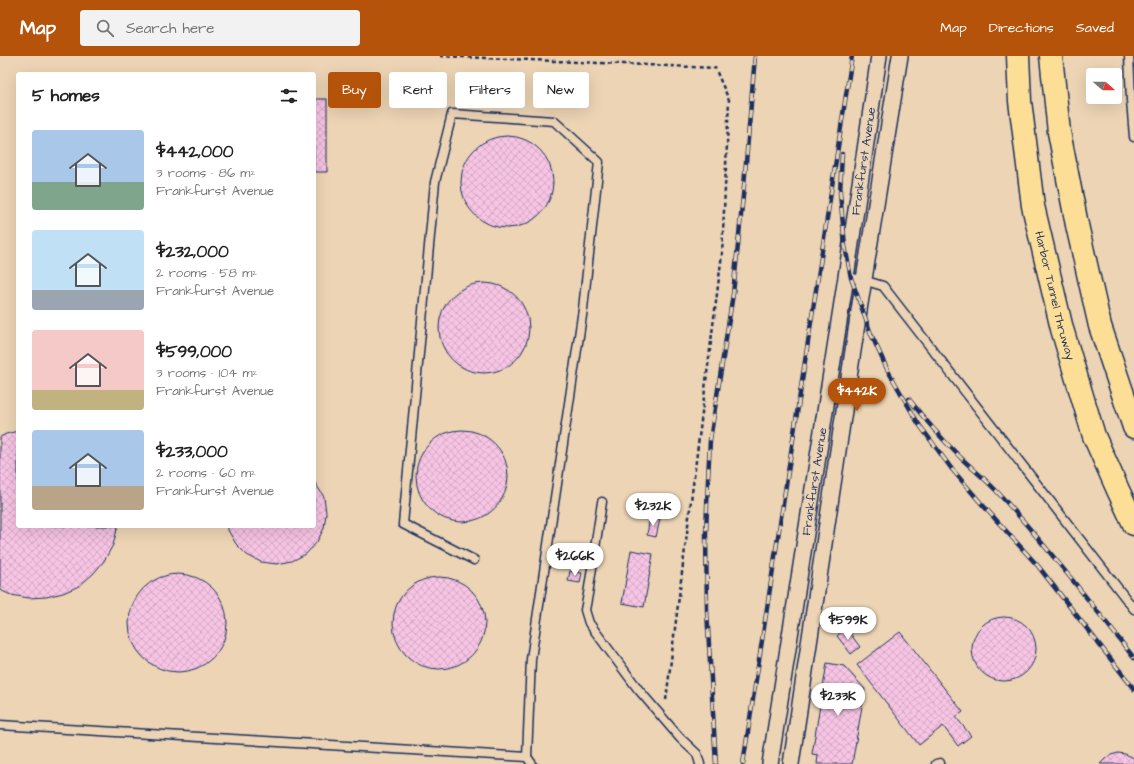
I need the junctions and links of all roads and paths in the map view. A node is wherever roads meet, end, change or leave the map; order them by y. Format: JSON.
{"nodes":[{"id":1,"x":440,"y":56,"type":"edge"},
{"id":2,"x":879,"y":56,"type":"edge"},
{"id":3,"x":900,"y":56,"type":"edge"},
{"id":4,"x":1018,"y":56,"type":"edge"},
{"id":5,"x":1051,"y":56,"type":"edge"},
{"id":6,"x":1129,"y":56,"type":"edge"},
{"id":7,"x":1134,"y":137,"type":"edge"},
{"id":8,"x":846,"y":276,"type":"junction"},
{"id":9,"x":863,"y":280,"type":"junction"},
{"id":10,"x":1134,"y":427,"type":"edge"},
{"id":11,"x":602,"y":502,"type":"dead end"},
{"id":12,"x":1134,"y":524,"type":"edge"},
{"id":13,"x":474,"y":560,"type":"dead end"},
{"id":14,"x":1134,"y":609,"type":"edge"},
{"id":15,"x":663,"y":718,"type":"junction"},
{"id":16,"x":0,"y":725,"type":"edge"},
{"id":17,"x":529,"y":760,"type":"edge"},
{"id":18,"x":700,"y":764,"type":"edge"},
{"id":19,"x":770,"y":764,"type":"edge"},
{"id":20,"x":791,"y":764,"type":"edge"},
{"id":21,"x":936,"y":764,"type":"edge"},
{"id":22,"x":940,"y":764,"type":"edge"}],
"edges":[{"from":1,"to":15,"type":"path"},
{"from":2,"to":8,"type":"street","name":"Frankfurst Avenue"},
{"from":3,"to":9,"type":"street","name":"Frankfurst Avenue"},
{"from":4,"to":12,"type":"highway","name":"Harbor Tunnel Thruway"},
{"from":5,"to":10,"type":"highway"},
{"from":6,"to":7,"type":"lane"},
{"from":8,"to":9,"type":"lane"},
{"from":8,"to":19,"type":"street","name":"Frankfurst Avenue"},
{"from":9,"to":14,"type":"lane"},
{"from":9,"to":20,"type":"street","name":"Frankfurst Avenue"},
{"from":11,"to":15,"type":"lane"},
{"from":13,"to":17,"type":"lane"},
{"from":15,"to":18,"type":"lane"},
{"from":16,"to":17,"type":"lane"},
{"from":21,"to":22,"type":"lane"}]}
